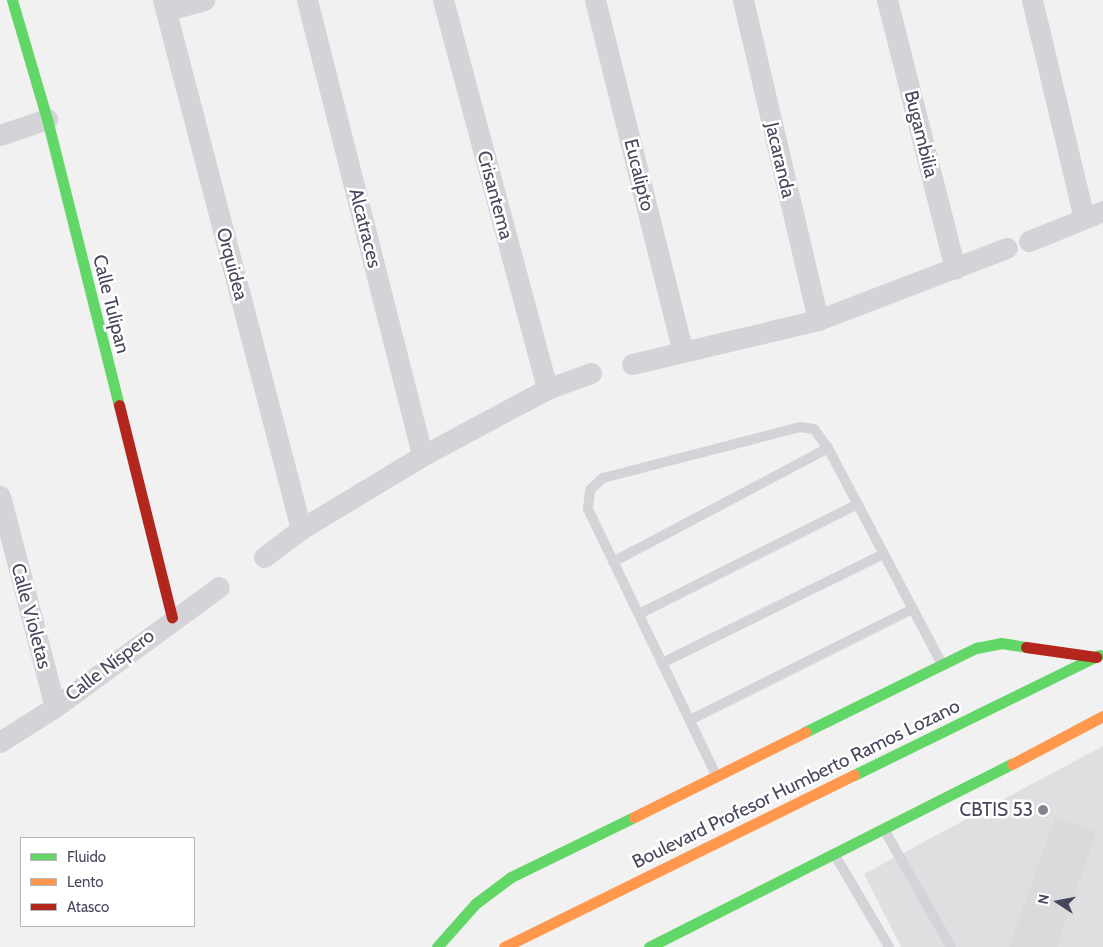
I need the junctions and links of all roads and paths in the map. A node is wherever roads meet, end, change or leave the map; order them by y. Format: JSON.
{"nodes":[{"id":1,"x":12,"y":0,"type":"edge"},
{"id":2,"x":204,"y":0,"type":"edge"},
{"id":3,"x":307,"y":0,"type":"edge"},
{"id":4,"x":443,"y":0,"type":"edge"},
{"id":5,"x":595,"y":0,"type":"edge"},
{"id":6,"x":742,"y":0,"type":"edge"},
{"id":7,"x":887,"y":0,"type":"edge"},
{"id":8,"x":1032,"y":0,"type":"edge"},
{"id":9,"x":164,"y":6,"type":"edge"},
{"id":10,"x":47,"y":119,"type":"junction"},
{"id":11,"x":0,"y":135,"type":"edge"},
{"id":12,"x":1094,"y":215,"type":"edge"},
{"id":13,"x":1029,"y":241,"type":"dead end"},
{"id":14,"x":1007,"y":248,"type":"dead end"},
{"id":15,"x":955,"y":269,"type":"junction"},
{"id":16,"x":818,"y":320,"type":"junction"},
{"id":17,"x":682,"y":350,"type":"junction"},
{"id":18,"x":632,"y":364,"type":"dead end"},
{"id":19,"x":591,"y":373,"type":"dead end"},
{"id":20,"x":547,"y":389,"type":"junction"},
{"id":21,"x":828,"y":448,"type":"junction"},
{"id":22,"x":422,"y":456,"type":"junction"},
{"id":23,"x":0,"y":496,"type":"edge"},
{"id":24,"x":858,"y":504,"type":"junction"},
{"id":25,"x":301,"y":529,"type":"junction"},
{"id":26,"x":884,"y":554,"type":"junction"},
{"id":27,"x":264,"y":557,"type":"dead end"},
{"id":28,"x":613,"y":562,"type":"junction"},
{"id":29,"x":219,"y":587,"type":"dead end"},
{"id":30,"x":913,"y":609,"type":"junction"},
{"id":31,"x":639,"y":614,"type":"junction"},
{"id":32,"x":172,"y":618,"type":"junction"},
{"id":33,"x":1099,"y":655,"type":"edge"},
{"id":34,"x":662,"y":663,"type":"junction"},
{"id":35,"x":942,"y":665,"type":"junction"},
{"id":36,"x":55,"y":707,"type":"junction"},
{"id":37,"x":1103,"y":716,"type":"edge"},
{"id":38,"x":690,"y":720,"type":"junction"},
{"id":39,"x":0,"y":742,"type":"edge"},
{"id":40,"x":717,"y":776,"type":"junction"},
{"id":41,"x":884,"y":828,"type":"junction"},
{"id":42,"x":836,"y":856,"type":"junction"},
{"id":43,"x":437,"y":947,"type":"edge"},
{"id":44,"x":504,"y":947,"type":"edge"},
{"id":45,"x":648,"y":947,"type":"edge"},
{"id":46,"x":889,"y":947,"type":"edge"},
{"id":47,"x":951,"y":947,"type":"edge"}],
"edges":[{"from":1,"to":10,"type":"main road","name":"Calle Tulipan"},
{"from":2,"to":9,"type":"street"},
{"from":3,"to":22,"type":"street","name":"Alcatraces"},
{"from":4,"to":20,"type":"street","name":"Crisantema"},
{"from":5,"to":17,"type":"street","name":"Eucalipto"},
{"from":6,"to":16,"type":"street","name":"Jacaranda"},
{"from":7,"to":15,"type":"street","name":"Bugambilia"},
{"from":8,"to":12,"type":"street"},
{"from":9,"to":25,"type":"street","name":"Orquidea"},
{"from":10,"to":11,"type":"street"},
{"from":10,"to":32,"type":"main road","name":"Calle Tulipan"},
{"from":12,"to":13,"type":"street"},
{"from":14,"to":15,"type":"street"},
{"from":15,"to":16,"type":"street"},
{"from":16,"to":17,"type":"street"},
{"from":17,"to":18,"type":"street"},
{"from":19,"to":20,"type":"street"},
{"from":20,"to":22,"type":"street"},
{"from":21,"to":24,"type":"lane"},
{"from":21,"to":28,"type":"lane"},
{"from":21,"to":28,"type":"lane"},
{"from":22,"to":25,"type":"street"},
{"from":23,"to":36,"type":"street","name":"Calle Violetas"},
{"from":24,"to":26,"type":"lane"},
{"from":24,"to":31,"type":"lane"},
{"from":25,"to":27,"type":"street"},
{"from":26,"to":30,"type":"lane"},
{"from":26,"to":34,"type":"lane"},
{"from":28,"to":31,"type":"lane"},
{"from":29,"to":32,"type":"street","name":"Calle Níspero"},
{"from":30,"to":35,"type":"lane"},
{"from":30,"to":38,"type":"lane"},
{"from":31,"to":34,"type":"lane"},
{"from":32,"to":36,"type":"street","name":"Calle Níspero"},
{"from":33,"to":35,"type":"main road"},
{"from":33,"to":44,"type":"main road","name":"Boulevard Profesor Humberto Ramos Lozano"},
{"from":34,"to":38,"type":"lane"},
{"from":35,"to":40,"type":"main road"},
{"from":36,"to":39,"type":"street","name":"Calle Níspero"},
{"from":37,"to":41,"type":"main road"},
{"from":38,"to":40,"type":"lane"},
{"from":40,"to":43,"type":"main road"},
{"from":41,"to":42,"type":"main road"},
{"from":41,"to":47,"type":"lane"},
{"from":42,"to":45,"type":"main road"},
{"from":42,"to":46,"type":"lane"}]}
